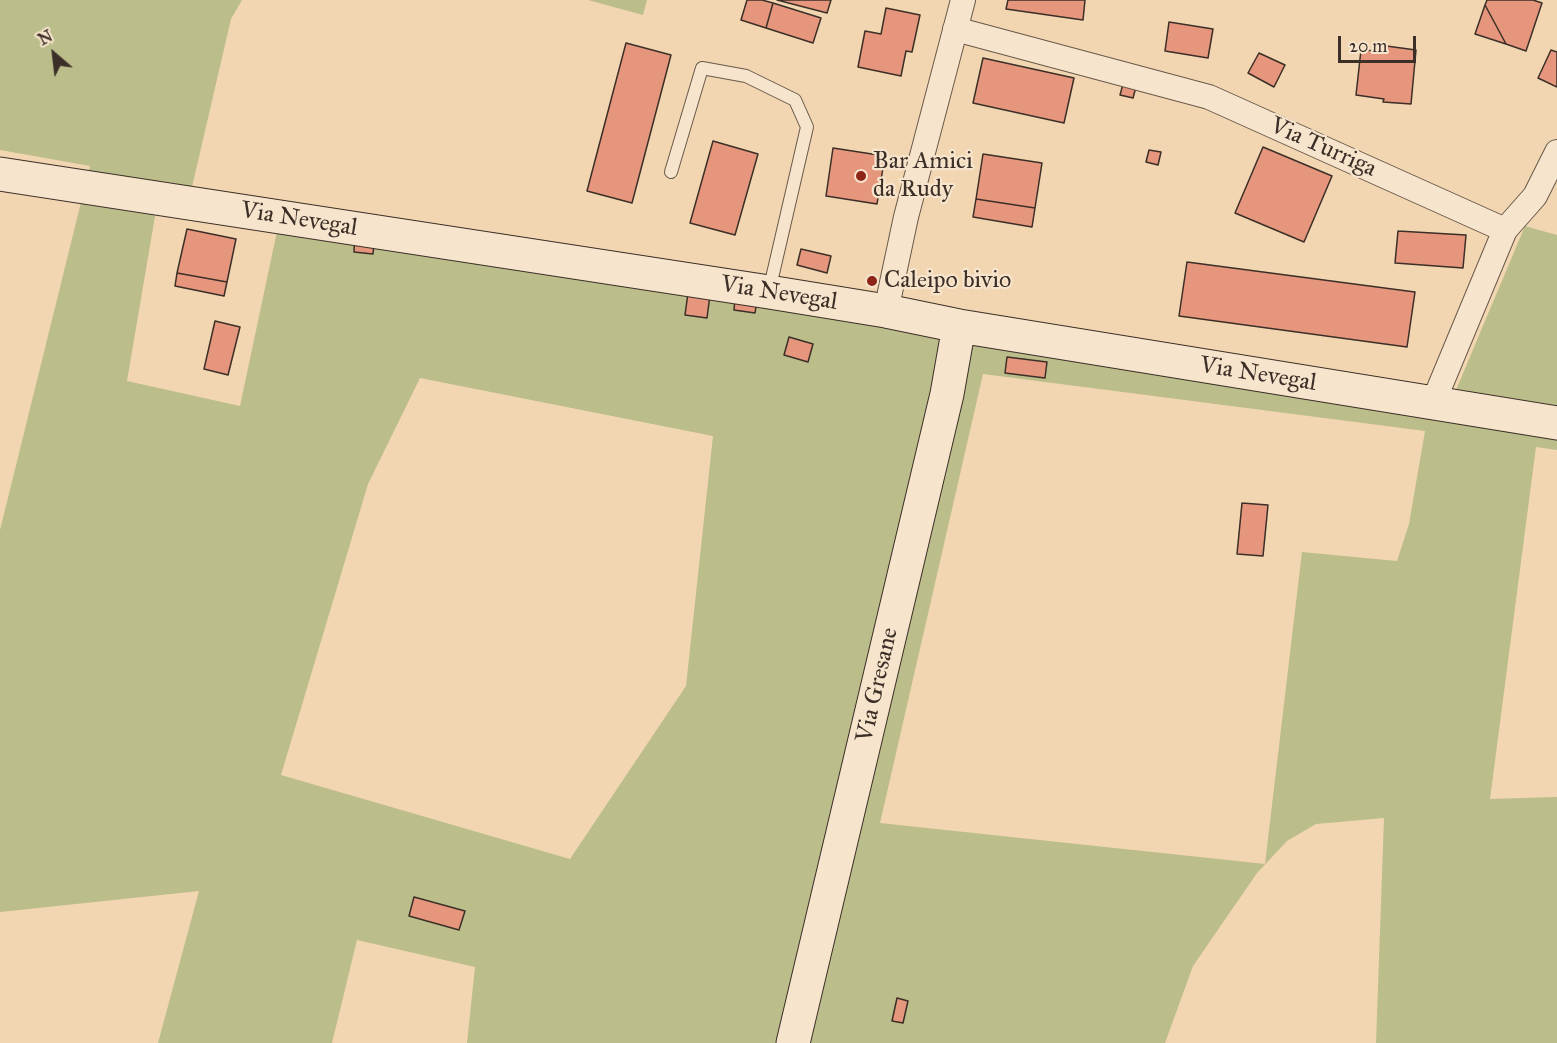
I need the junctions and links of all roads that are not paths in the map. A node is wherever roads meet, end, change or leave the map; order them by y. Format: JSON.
{"nodes":[{"id":1,"x":963,"y":0,"type":"edge"},
{"id":2,"x":955,"y":30,"type":"junction"},
{"id":3,"x":1557,"y":152,"type":"edge"},
{"id":4,"x":671,"y":172,"type":"dead end"},
{"id":5,"x":0,"y":174,"type":"edge"},
{"id":6,"x":1505,"y":230,"type":"junction"},
{"id":7,"x":769,"y":292,"type":"junction"},
{"id":8,"x":886,"y":311,"type":"junction"},
{"id":9,"x":959,"y":326,"type":"junction"},
{"id":10,"x":1433,"y":403,"type":"junction"},
{"id":11,"x":1557,"y":423,"type":"edge"},
{"id":12,"x":793,"y":1043,"type":"edge"}],
"edges":[{"from":1,"to":2,"type":"street"},
{"from":2,"to":6,"type":"street","name":"Via Turriga"},
{"from":2,"to":8,"type":"street"},
{"from":3,"to":6,"type":"street"},
{"from":4,"to":7,"type":"lane"},
{"from":5,"to":7,"type":"main road","name":"Via Nevegal"},
{"from":6,"to":10,"type":"street"},
{"from":7,"to":8,"type":"main road","name":"Via Nevegal"},
{"from":8,"to":9,"type":"main road","name":"Via Nevegal"},
{"from":9,"to":10,"type":"main road","name":"Via Nevegal"},
{"from":9,"to":12,"type":"main road","name":"Via Gresane"},
{"from":10,"to":11,"type":"main road","name":"Via Nevegal"}]}
